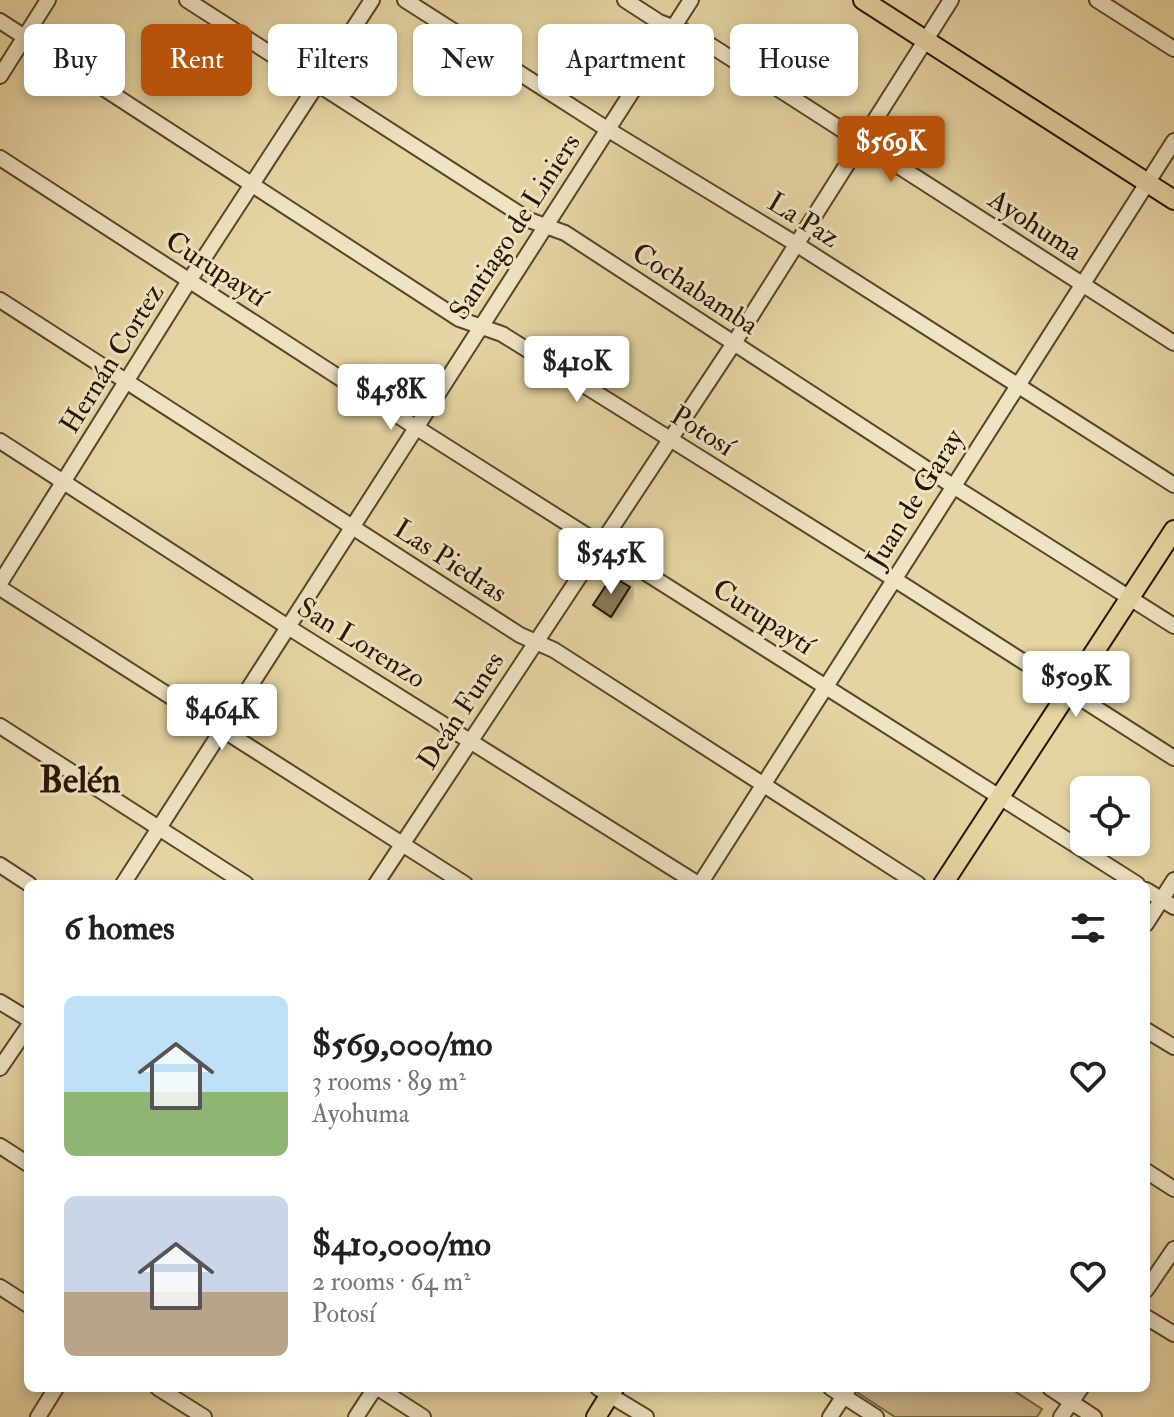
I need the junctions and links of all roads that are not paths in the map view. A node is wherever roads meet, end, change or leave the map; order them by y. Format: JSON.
{"nodes":[{"id":1,"x":48,"y":0,"type":"edge"},
{"id":2,"x":187,"y":0,"type":"edge"},
{"id":3,"x":372,"y":0,"type":"edge"},
{"id":4,"x":405,"y":0,"type":"edge"},
{"id":5,"x":625,"y":0,"type":"edge"},
{"id":6,"x":691,"y":0,"type":"edge"},
{"id":7,"x":863,"y":0,"type":"edge"},
{"id":8,"x":951,"y":0,"type":"edge"},
{"id":9,"x":1097,"y":0,"type":"edge"},
{"id":10,"x":0,"y":21,"type":"edge"},
{"id":11,"x":33,"y":24,"type":"edge"},
{"id":12,"x":357,"y":24,"type":"edge"},
{"id":13,"x":664,"y":24,"type":"edge"},
{"id":14,"x":676,"y":24,"type":"edge"},
{"id":15,"x":24,"y":36,"type":"edge"},
{"id":16,"x":24,"y":39,"type":"edge"},
{"id":17,"x":925,"y":39,"type":"junction"},
{"id":18,"x":714,"y":48,"type":"edge"},
{"id":19,"x":1174,"y":49,"type":"edge"},
{"id":20,"x":268,"y":52,"type":"edge"},
{"id":21,"x":0,"y":76,"type":"edge"},
{"id":22,"x":115,"y":96,"type":"edge"},
{"id":23,"x":310,"y":96,"type":"edge"},
{"id":24,"x":337,"y":96,"type":"edge"},
{"id":25,"x":629,"y":96,"type":"edge"},
{"id":26,"x":607,"y":129,"type":"junction"},
{"id":27,"x":1174,"y":141,"type":"edge"},
{"id":28,"x":861,"y":142,"type":"junction"},
{"id":29,"x":0,"y":158,"type":"edge"},
{"id":30,"x":1148,"y":183,"type":"junction"},
{"id":31,"x":251,"y":185,"type":"junction"},
{"id":32,"x":1174,"y":200,"type":"edge"},
{"id":33,"x":545,"y":227,"type":"junction"},
{"id":34,"x":796,"y":244,"type":"junction"},
{"id":35,"x":189,"y":281,"type":"junction"},
{"id":36,"x":1082,"y":284,"type":"junction"},
{"id":37,"x":0,"y":300,"type":"edge"},
{"id":38,"x":481,"y":326,"type":"junction"},
{"id":39,"x":734,"y":343,"type":"junction"},
{"id":40,"x":1174,"y":343,"type":"edge"},
{"id":41,"x":126,"y":381,"type":"junction"},
{"id":42,"x":1016,"y":385,"type":"junction"},
{"id":43,"x":417,"y":428,"type":"junction"},
{"id":44,"x":670,"y":440,"type":"junction"},
{"id":45,"x":0,"y":441,"type":"edge"},
{"id":46,"x":64,"y":482,"type":"junction"},
{"id":47,"x":1174,"y":485,"type":"edge"},
{"id":48,"x":953,"y":486,"type":"junction"},
{"id":49,"x":353,"y":528,"type":"junction"},
{"id":50,"x":1174,"y":530,"type":"edge"},
{"id":51,"x":601,"y":543,"type":"junction"},
{"id":52,"x":894,"y":579,"type":"junction"},
{"id":53,"x":0,"y":586,"type":"edge"},
{"id":54,"x":1131,"y":599,"type":"junction"},
{"id":55,"x":1174,"y":626,"type":"edge"},
{"id":56,"x":288,"y":627,"type":"junction"},
{"id":57,"x":536,"y":641,"type":"junction"},
{"id":58,"x":826,"y":686,"type":"junction"},
{"id":59,"x":1069,"y":691,"type":"junction"},
{"id":60,"x":0,"y":726,"type":"edge"},
{"id":61,"x":224,"y":730,"type":"junction"},
{"id":62,"x":471,"y":742,"type":"junction"},
{"id":63,"x":1174,"y":758,"type":"edge"},
{"id":64,"x":763,"y":786,"type":"junction"},
{"id":65,"x":1000,"y":797,"type":"junction"},
{"id":66,"x":160,"y":828,"type":"junction"},
{"id":67,"x":402,"y":844,"type":"junction"},
{"id":68,"x":0,"y":865,"type":"edge"},
{"id":69,"x":126,"y":880,"type":"edge"},
{"id":70,"x":240,"y":880,"type":"edge"},
{"id":71,"x":379,"y":880,"type":"edge"},
{"id":72,"x":459,"y":880,"type":"edge"},
{"id":73,"x":693,"y":880,"type":"edge"},
{"id":74,"x":702,"y":880,"type":"edge"},
{"id":75,"x":912,"y":880,"type":"edge"},
{"id":76,"x":946,"y":880,"type":"edge"},
{"id":77,"x":1131,"y":880,"type":"edge"},
{"id":78,"x":1174,"y":880,"type":"edge"},
{"id":79,"x":24,"y":881,"type":"edge"},
{"id":80,"x":1150,"y":893,"type":"edge"},
{"id":81,"x":1168,"y":904,"type":"edge"},
{"id":82,"x":1150,"y":920,"type":"edge"},
{"id":83,"x":0,"y":1002,"type":"edge"},
{"id":84,"x":24,"y":1017,"type":"edge"},
{"id":85,"x":1150,"y":1032,"type":"edge"},
{"id":86,"x":24,"y":1033,"type":"edge"},
{"id":87,"x":1174,"y":1047,"type":"edge"},
{"id":88,"x":0,"y":1068,"type":"edge"},
{"id":89,"x":0,"y":1146,"type":"edge"},
{"id":90,"x":24,"y":1161,"type":"edge"},
{"id":91,"x":1150,"y":1174,"type":"edge"},
{"id":92,"x":1174,"y":1189,"type":"edge"},
{"id":93,"x":1174,"y":1249,"type":"edge"},
{"id":94,"x":1150,"y":1284,"type":"edge"},
{"id":95,"x":0,"y":1287,"type":"edge"},
{"id":96,"x":24,"y":1302,"type":"edge"},
{"id":97,"x":1150,"y":1319,"type":"edge"},
{"id":98,"x":1174,"y":1334,"type":"edge"},
{"id":99,"x":54,"y":1392,"type":"edge"},
{"id":100,"x":164,"y":1392,"type":"edge"},
{"id":101,"x":373,"y":1392,"type":"edge"},
{"id":102,"x":382,"y":1392,"type":"edge"},
{"id":103,"x":606,"y":1392,"type":"edge"},
{"id":104,"x":610,"y":1392,"type":"edge"},
{"id":105,"x":841,"y":1392,"type":"edge"},
{"id":106,"x":842,"y":1392,"type":"edge"},
{"id":107,"x":1056,"y":1392,"type":"edge"},
{"id":108,"x":1078,"y":1392,"type":"edge"},
{"id":109,"x":1071,"y":1402,"type":"junction"},
{"id":110,"x":38,"y":1417,"type":"edge"},
{"id":111,"x":204,"y":1417,"type":"edge"},
{"id":112,"x":356,"y":1417,"type":"edge"},
{"id":113,"x":423,"y":1417,"type":"edge"},
{"id":114,"x":596,"y":1417,"type":"edge"},
{"id":115,"x":646,"y":1417,"type":"edge"},
{"id":116,"x":830,"y":1417,"type":"edge"},
{"id":117,"x":876,"y":1417,"type":"edge"},
{"id":118,"x":1061,"y":1417,"type":"edge"},
{"id":119,"x":1094,"y":1417,"type":"edge"}],
"edges":[{"from":1,"to":11,"type":"street"},
{"from":2,"to":20,"type":"street","name":"Cochabamba"},
{"from":3,"to":12,"type":"street","name":"Hernán Cortez"},
{"from":4,"to":26,"type":"street","name":"La Paz"},
{"from":5,"to":13,"type":"street","name":"Ayohuma"},
{"from":6,"to":14,"type":"street","name":"Santiago de Liniers"},
{"from":7,"to":17,"type":"main road"},
{"from":8,"to":17,"type":"street","name":"Deán Funes"},
{"from":9,"to":19,"type":"street"},
{"from":10,"to":15,"type":"street","name":"Potosí"},
{"from":16,"to":21,"type":"street"},
{"from":17,"to":28,"type":"street","name":"Deán Funes"},
{"from":17,"to":30,"type":"main road"},
{"from":18,"to":28,"type":"street","name":"Ayohuma"},
{"from":22,"to":31,"type":"street","name":"Potosí"},
{"from":23,"to":31,"type":"street","name":"Hernán Cortez"},
{"from":24,"to":33,"type":"street","name":"Cochabamba"},
{"from":25,"to":26,"type":"street","name":"Santiago de Liniers"},
{"from":26,"to":33,"type":"street","name":"Santiago de Liniers"},
{"from":26,"to":34,"type":"street","name":"La Paz"},
{"from":27,"to":30,"type":"street","name":"Juan de Garay"},
{"from":28,"to":34,"type":"street","name":"Deán Funes"},
{"from":28,"to":36,"type":"street","name":"Ayohuma"},
{"from":29,"to":35,"type":"street","name":"Curupaytí"},
{"from":30,"to":32,"type":"main road"},
{"from":30,"to":36,"type":"street","name":"Juan de Garay"},
{"from":31,"to":35,"type":"street","name":"Hernán Cortez"},
{"from":31,"to":38,"type":"street","name":"Potosí"},
{"from":33,"to":38,"type":"street","name":"Santiago de Liniers"},
{"from":33,"to":39,"type":"street","name":"Cochabamba"},
{"from":34,"to":39,"type":"street","name":"Deán Funes"},
{"from":34,"to":42,"type":"street","name":"La Paz"},
{"from":35,"to":41,"type":"street","name":"Hernán Cortez"},
{"from":35,"to":43,"type":"street","name":"Curupaytí"},
{"from":36,"to":40,"type":"street","name":"Ayohuma"},
{"from":36,"to":42,"type":"street","name":"Juan de Garay"},
{"from":37,"to":41,"type":"street","name":"Las Piedras"},
{"from":38,"to":43,"type":"street","name":"Santiago de Liniers"},
{"from":38,"to":44,"type":"street","name":"Potosí"},
{"from":39,"to":44,"type":"street","name":"Deán Funes"},
{"from":39,"to":48,"type":"street","name":"Cochabamba"},
{"from":41,"to":46,"type":"street","name":"Hernán Cortez"},
{"from":41,"to":49,"type":"street","name":"Las Piedras"},
{"from":42,"to":47,"type":"street","name":"La Paz"},
{"from":42,"to":48,"type":"street","name":"Juan de Garay"},
{"from":43,"to":49,"type":"street","name":"Santiago de Liniers"},
{"from":43,"to":51,"type":"street","name":"Curupaytí"},
{"from":44,"to":51,"type":"street","name":"Deán Funes"},
{"from":44,"to":52,"type":"street","name":"Potosí"},
{"from":45,"to":46,"type":"street","name":"San Lorenzo"},
{"from":46,"to":53,"type":"street","name":"Hernán Cortez"},
{"from":46,"to":56,"type":"street","name":"San Lorenzo"},
{"from":48,"to":52,"type":"street","name":"Juan de Garay"},
{"from":48,"to":54,"type":"street","name":"Cochabamba"},
{"from":49,"to":56,"type":"street","name":"Santiago de Liniers"},
{"from":49,"to":57,"type":"street","name":"Las Piedras"},
{"from":50,"to":54,"type":"main road"},
{"from":51,"to":57,"type":"street","name":"Deán Funes"},
{"from":51,"to":58,"type":"street","name":"Curupaytí"},
{"from":52,"to":58,"type":"street","name":"Juan de Garay"},
{"from":52,"to":59,"type":"street","name":"Potosí"},
{"from":53,"to":61,"type":"street"},
{"from":54,"to":55,"type":"street","name":"Cochabamba"},
{"from":54,"to":59,"type":"main road"},
{"from":56,"to":61,"type":"street","name":"Santiago de Liniers"},
{"from":56,"to":62,"type":"street","name":"San Lorenzo"},
{"from":57,"to":62,"type":"street","name":"Deán Funes"},
{"from":57,"to":64,"type":"street","name":"Las Piedras"},
{"from":58,"to":64,"type":"street","name":"Juan de Garay"},
{"from":58,"to":65,"type":"street","name":"Curupaytí"},
{"from":59,"to":63,"type":"street","name":"Potosí"},
{"from":59,"to":65,"type":"main road"},
{"from":60,"to":66,"type":"street"},
{"from":61,"to":66,"type":"street","name":"Santiago de Liniers"},
{"from":61,"to":67,"type":"street"},
{"from":62,"to":67,"type":"street","name":"Deán Funes"},
{"from":62,"to":73,"type":"street","name":"San Lorenzo"},
{"from":64,"to":74,"type":"street","name":"Juan de Garay"},
{"from":64,"to":75,"type":"street","name":"Las Piedras"},
{"from":65,"to":76,"type":"main road"},
{"from":65,"to":77,"type":"street","name":"Curupaytí"},
{"from":66,"to":69,"type":"street","name":"Santiago de Liniers"},
{"from":66,"to":70,"type":"street"},
{"from":67,"to":71,"type":"street","name":"Deán Funes"},
{"from":67,"to":72,"type":"street"},
{"from":68,"to":79,"type":"street"},
{"from":78,"to":81,"type":"street"},
{"from":80,"to":81,"type":"street"},
{"from":81,"to":82,"type":"street"},
{"from":83,"to":84,"type":"street"},
{"from":85,"to":87,"type":"street"},
{"from":86,"to":88,"type":"street"},
{"from":89,"to":90,"type":"street"},
{"from":91,"to":92,"type":"street"},
{"from":93,"to":94,"type":"street"},
{"from":95,"to":96,"type":"street"},
{"from":97,"to":98,"type":"street"},
{"from":99,"to":110,"type":"street"},
{"from":100,"to":111,"type":"street"},
{"from":101,"to":112,"type":"street"},
{"from":102,"to":113,"type":"street"},
{"from":103,"to":114,"type":"main road"},
{"from":104,"to":115,"type":"street"},
{"from":105,"to":116,"type":"street"},
{"from":106,"to":117,"type":"street"},
{"from":107,"to":109,"type":"street"},
{"from":108,"to":109,"type":"street"},
{"from":109,"to":118,"type":"street"},
{"from":109,"to":119,"type":"street"}]}
